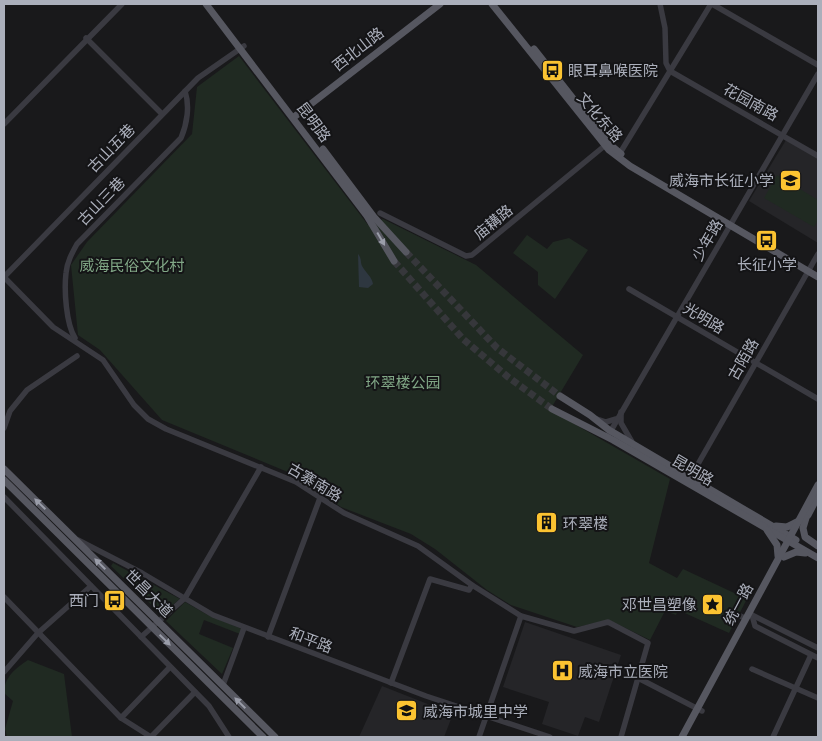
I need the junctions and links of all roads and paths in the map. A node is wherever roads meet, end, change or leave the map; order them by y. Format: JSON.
{"nodes":[{"id":1,"x":122,"y":4,"type":"edge"},
{"id":2,"x":206,"y":4,"type":"edge"},
{"id":3,"x":212,"y":4,"type":"edge"},
{"id":4,"x":440,"y":4,"type":"edge"},
{"id":5,"x":492,"y":4,"type":"edge"},
{"id":6,"x":498,"y":4,"type":"edge"},
{"id":7,"x":660,"y":4,"type":"edge"},
{"id":8,"x":712,"y":4,"type":"edge"},
{"id":9,"x":86,"y":38,"type":"junction"},
{"id":10,"x":242,"y":47,"type":"junction"},
{"id":11,"x":818,"y":65,"type":"edge"},
{"id":12,"x":670,"y":71,"type":"junction"},
{"id":13,"x":818,"y":74,"type":"edge"},
{"id":14,"x":185,"y":91,"type":"junction"},
{"id":15,"x":162,"y":114,"type":"junction"},
{"id":16,"x":295,"y":116,"type":"junction"},
{"id":17,"x":4,"y":124,"type":"edge"},
{"id":18,"x":783,"y":135,"type":"junction"},
{"id":19,"x":607,"y":145,"type":"junction"},
{"id":20,"x":620,"y":153,"type":"junction"},
{"id":21,"x":818,"y":156,"type":"edge"},
{"id":22,"x":380,"y":212,"type":"dead end"},
{"id":23,"x":731,"y":223,"type":"junction"},
{"id":24,"x":406,"y":252,"type":"tunnel mouth"},
{"id":25,"x":818,"y":254,"type":"edge"},
{"id":26,"x":394,"y":260,"type":"tunnel mouth"},
{"id":27,"x":809,"y":270,"type":"junction"},
{"id":28,"x":818,"y":273,"type":"edge"},
{"id":29,"x":4,"y":277,"type":"edge"},
{"id":30,"x":818,"y":277,"type":"edge"},
{"id":31,"x":629,"y":289,"type":"dead end"},
{"id":32,"x":676,"y":317,"type":"junction"},
{"id":33,"x":76,"y":340,"type":"junction"},
{"id":34,"x":77,"y":356,"type":"dead end"},
{"id":35,"x":754,"y":363,"type":"junction"},
{"id":36,"x":560,"y":396,"type":"tunnel mouth"},
{"id":37,"x":818,"y":399,"type":"edge"},
{"id":38,"x":552,"y":409,"type":"tunnel mouth"},
{"id":39,"x":622,"y":410,"type":"junction"},
{"id":40,"x":590,"y":415,"type":"junction"},
{"id":41,"x":616,"y":419,"type":"junction"},
{"id":42,"x":582,"y":424,"type":"junction"},
{"id":43,"x":4,"y":428,"type":"edge"},
{"id":44,"x":609,"y":430,"type":"junction"},
{"id":45,"x":613,"y":440,"type":"junction"},
{"id":46,"x":636,"y":447,"type":"junction"},
{"id":47,"x":261,"y":467,"type":"junction"},
{"id":48,"x":4,"y":469,"type":"edge"},
{"id":49,"x":690,"y":478,"type":"junction"},
{"id":50,"x":4,"y":480,"type":"edge"},
{"id":51,"x":818,"y":485,"type":"edge"},
{"id":52,"x":818,"y":496,"type":"edge"},
{"id":53,"x":4,"y":497,"type":"edge"},
{"id":54,"x":320,"y":498,"type":"junction"},
{"id":55,"x":802,"y":520,"type":"junction"},
{"id":56,"x":769,"y":527,"type":"junction"},
{"id":57,"x":75,"y":538,"type":"junction"},
{"id":58,"x":791,"y":540,"type":"junction"},
{"id":59,"x":68,"y":544,"type":"junction"},
{"id":60,"x":818,"y":546,"type":"edge"},
{"id":61,"x":809,"y":553,"type":"junction"},
{"id":62,"x":818,"y":553,"type":"edge"},
{"id":63,"x":780,"y":558,"type":"junction"},
{"id":64,"x":818,"y":558,"type":"edge"},
{"id":65,"x":472,"y":585,"type":"junction"},
{"id":66,"x":91,"y":586,"type":"junction"},
{"id":67,"x":184,"y":598,"type":"junction"},
{"id":68,"x":5,"y":600,"type":"edge"},
{"id":69,"x":738,"y":615,"type":"dead end"},
{"id":70,"x":752,"y":615,"type":"junction"},
{"id":71,"x":521,"y":616,"type":"junction"},
{"id":72,"x":745,"y":618,"type":"dead end"},
{"id":73,"x":154,"y":623,"type":"junction"},
{"id":74,"x":244,"y":628,"type":"junction"},
{"id":75,"x":38,"y":633,"type":"junction"},
{"id":76,"x":268,"y":637,"type":"junction"},
{"id":77,"x":141,"y":638,"type":"junction"},
{"id":78,"x":818,"y":648,"type":"edge"},
{"id":79,"x":811,"y":655,"type":"junction"},
{"id":80,"x":818,"y":658,"type":"edge"},
{"id":81,"x":170,"y":667,"type":"junction"},
{"id":82,"x":752,"y":669,"type":"dead end"},
{"id":83,"x":4,"y":672,"type":"edge"},
{"id":84,"x":638,"y":678,"type":"junction"},
{"id":85,"x":392,"y":683,"type":"junction"},
{"id":86,"x":223,"y":685,"type":"junction"},
{"id":87,"x":794,"y":688,"type":"junction"},
{"id":88,"x":195,"y":692,"type":"junction"},
{"id":89,"x":818,"y":698,"type":"edge"},
{"id":90,"x":699,"y":710,"type":"junction"},
{"id":91,"x":487,"y":716,"type":"junction"},
{"id":92,"x":121,"y":718,"type":"junction"},
{"id":93,"x":531,"y":731,"type":"junction"},
{"id":94,"x":151,"y":737,"type":"edge"},
{"id":95,"x":229,"y":737,"type":"edge"},
{"id":96,"x":263,"y":737,"type":"edge"},
{"id":97,"x":275,"y":737,"type":"edge"},
{"id":98,"x":479,"y":737,"type":"edge"},
{"id":99,"x":528,"y":737,"type":"edge"},
{"id":100,"x":550,"y":737,"type":"edge"},
{"id":101,"x":621,"y":737,"type":"edge"},
{"id":102,"x":682,"y":737,"type":"edge"},
{"id":103,"x":688,"y":737,"type":"edge"},
{"id":104,"x":773,"y":737,"type":"edge"}],
"edges":[{"from":1,"to":9,"type":"street"},
{"from":2,"to":10,"type":"main road","name":"昆明路"},
{"from":3,"to":10,"type":"main road","name":"昆明路"},
{"from":4,"to":16,"type":"main road","name":"西北山路"},
{"from":5,"to":19,"type":"main road","name":"文化东路"},
{"from":6,"to":19,"type":"main road"},
{"from":7,"to":12,"type":"street"},
{"from":8,"to":11,"type":"street"},
{"from":8,"to":12,"type":"street"},
{"from":9,"to":15,"type":"street"},
{"from":9,"to":17,"type":"street"},
{"from":10,"to":14,"type":"street","name":"古山五巷"},
{"from":10,"to":16,"type":"main road","name":"昆明路"},
{"from":12,"to":18,"type":"street","name":"花园南路"},
{"from":12,"to":20,"type":"street"},
{"from":13,"to":18,"type":"street","name":"少年路"},
{"from":14,"to":15,"type":"street","name":"古山五巷"},
{"from":14,"to":33,"type":"street","name":"古山三巷"},
{"from":15,"to":29,"type":"street","name":"古山五巷"},
{"from":16,"to":24,"type":"main road","name":"昆明路"},
{"from":16,"to":26,"type":"main road","name":"昆明路","one_way":true},
{"from":18,"to":21,"type":"street","name":"花园南路"},
{"from":18,"to":23,"type":"street","name":"少年路"},
{"from":19,"to":20,"type":"main road"},
{"from":19,"to":22,"type":"street","name":"庙耩路"},
{"from":19,"to":23,"type":"main road","name":"文化东路"},
{"from":20,"to":23,"type":"main road"},
{"from":23,"to":27,"type":"main road","name":"文化东路"},
{"from":23,"to":32,"type":"street","name":"少年路"},
{"from":25,"to":27,"type":"street","name":"古陌路"},
{"from":27,"to":28,"type":"main road"},
{"from":27,"to":30,"type":"main road","name":"文化东路"},
{"from":27,"to":35,"type":"street","name":"古陌路"},
{"from":29,"to":33,"type":"street","name":"古寨南路"},
{"from":31,"to":32,"type":"street","name":"光明路"},
{"from":32,"to":35,"type":"street","name":"光明路"},
{"from":32,"to":39,"type":"street","name":"少年路"},
{"from":33,"to":47,"type":"street","name":"古寨南路"},
{"from":34,"to":43,"type":"street"},
{"from":35,"to":37,"type":"street","name":"光明路"},
{"from":35,"to":49,"type":"street","name":"古陌路"},
{"from":36,"to":40,"type":"main road","name":"昆明路"},
{"from":38,"to":42,"type":"main road","name":"昆明路"},
{"from":39,"to":41,"type":"street","name":"少年路"},
{"from":39,"to":46,"type":"street"},
{"from":40,"to":41,"type":"street"},
{"from":40,"to":42,"type":"main road"},
{"from":40,"to":44,"type":"main road","name":"昆明路"},
{"from":41,"to":44,"type":"street","name":"少年路"},
{"from":42,"to":45,"type":"main road","name":"昆明路"},
{"from":44,"to":45,"type":"street"},
{"from":44,"to":46,"type":"main road","name":"昆明路"},
{"from":45,"to":56,"type":"main road","name":"昆明路"},
{"from":46,"to":49,"type":"main road","name":"昆明路"},
{"from":47,"to":54,"type":"street","name":"古寨南路"},
{"from":47,"to":67,"type":"street"},
{"from":57,"to":48,"type":"main road","name":"世昌大道","one_way":true},
{"from":49,"to":56,"type":"main road","name":"昆明路"},
{"from":50,"to":59,"type":"main road","name":"世昌大道"},
{"from":51,"to":55,"type":"main road","name":"统一路"},
{"from":52,"to":55,"type":"main road","name":"统一路"},
{"from":53,"to":66,"type":"street"},
{"from":54,"to":65,"type":"street","name":"古寨南路"},
{"from":54,"to":76,"type":"street"},
{"from":55,"to":56,"type":"main road"},
{"from":55,"to":58,"type":"main road","name":"统一路"},
{"from":55,"to":60,"type":"main road"},
{"from":56,"to":58,"type":"main road","name":"昆明路"},
{"from":56,"to":63,"type":"main road"},
{"from":57,"to":59,"type":"street"},
{"from":57,"to":67,"type":"street","name":"和平路"},
{"from":73,"to":57,"type":"main road","name":"世昌大道","one_way":true},
{"from":58,"to":61,"type":"main road","name":"昆明路"},
{"from":58,"to":62,"type":"main road","name":"昆明路"},
{"from":58,"to":63,"type":"main road","name":"统一路"},
{"from":59,"to":73,"type":"main road","name":"世昌大道"},
{"from":61,"to":63,"type":"main road"},
{"from":61,"to":64,"type":"main road","name":"昆明路"},
{"from":63,"to":70,"type":"main road","name":"统一路"},
{"from":63,"to":90,"type":"main road","name":"统一路"},
{"from":65,"to":71,"type":"street","name":"古寨南路"},
{"from":65,"to":85,"type":"street"},
{"from":66,"to":75,"type":"street"},
{"from":66,"to":77,"type":"street"},
{"from":67,"to":73,"type":"street"},
{"from":67,"to":74,"type":"street","name":"和平路"},
{"from":68,"to":75,"type":"street"},
{"from":69,"to":72,"type":"street"},
{"from":70,"to":78,"type":"street"},
{"from":70,"to":79,"type":"street"},
{"from":70,"to":90,"type":"main road","name":"统一路"},
{"from":71,"to":84,"type":"street","name":"古寨南路"},
{"from":71,"to":91,"type":"street"},
{"from":73,"to":77,"type":"street"},
{"from":73,"to":86,"type":"main road","name":"世昌大道"},
{"from":73,"to":96,"type":"main road","name":"世昌大道","one_way":true},
{"from":74,"to":76,"type":"street","name":"和平路"},
{"from":74,"to":86,"type":"street"},
{"from":75,"to":83,"type":"street"},
{"from":75,"to":92,"type":"street"},
{"from":76,"to":85,"type":"street","name":"和平路"},
{"from":77,"to":81,"type":"street"},
{"from":79,"to":80,"type":"street"},
{"from":79,"to":87,"type":"street"},
{"from":81,"to":88,"type":"street"},
{"from":81,"to":92,"type":"street"},
{"from":82,"to":87,"type":"street"},
{"from":84,"to":90,"type":"street"},
{"from":84,"to":101,"type":"street"},
{"from":85,"to":91,"type":"street","name":"和平路"},
{"from":97,"to":86,"type":"main road","name":"世昌大道","one_way":true},
{"from":87,"to":89,"type":"street"},
{"from":87,"to":104,"type":"street"},
{"from":88,"to":94,"type":"street"},
{"from":88,"to":95,"type":"street"},
{"from":90,"to":102,"type":"main road","name":"统一路"},
{"from":90,"to":103,"type":"main road","name":"统一路"},
{"from":91,"to":93,"type":"street","name":"和平路"},
{"from":91,"to":98,"type":"street"},
{"from":92,"to":94,"type":"street"},
{"from":93,"to":99,"type":"street"},
{"from":93,"to":100,"type":"street","name":"和平路"}]}
